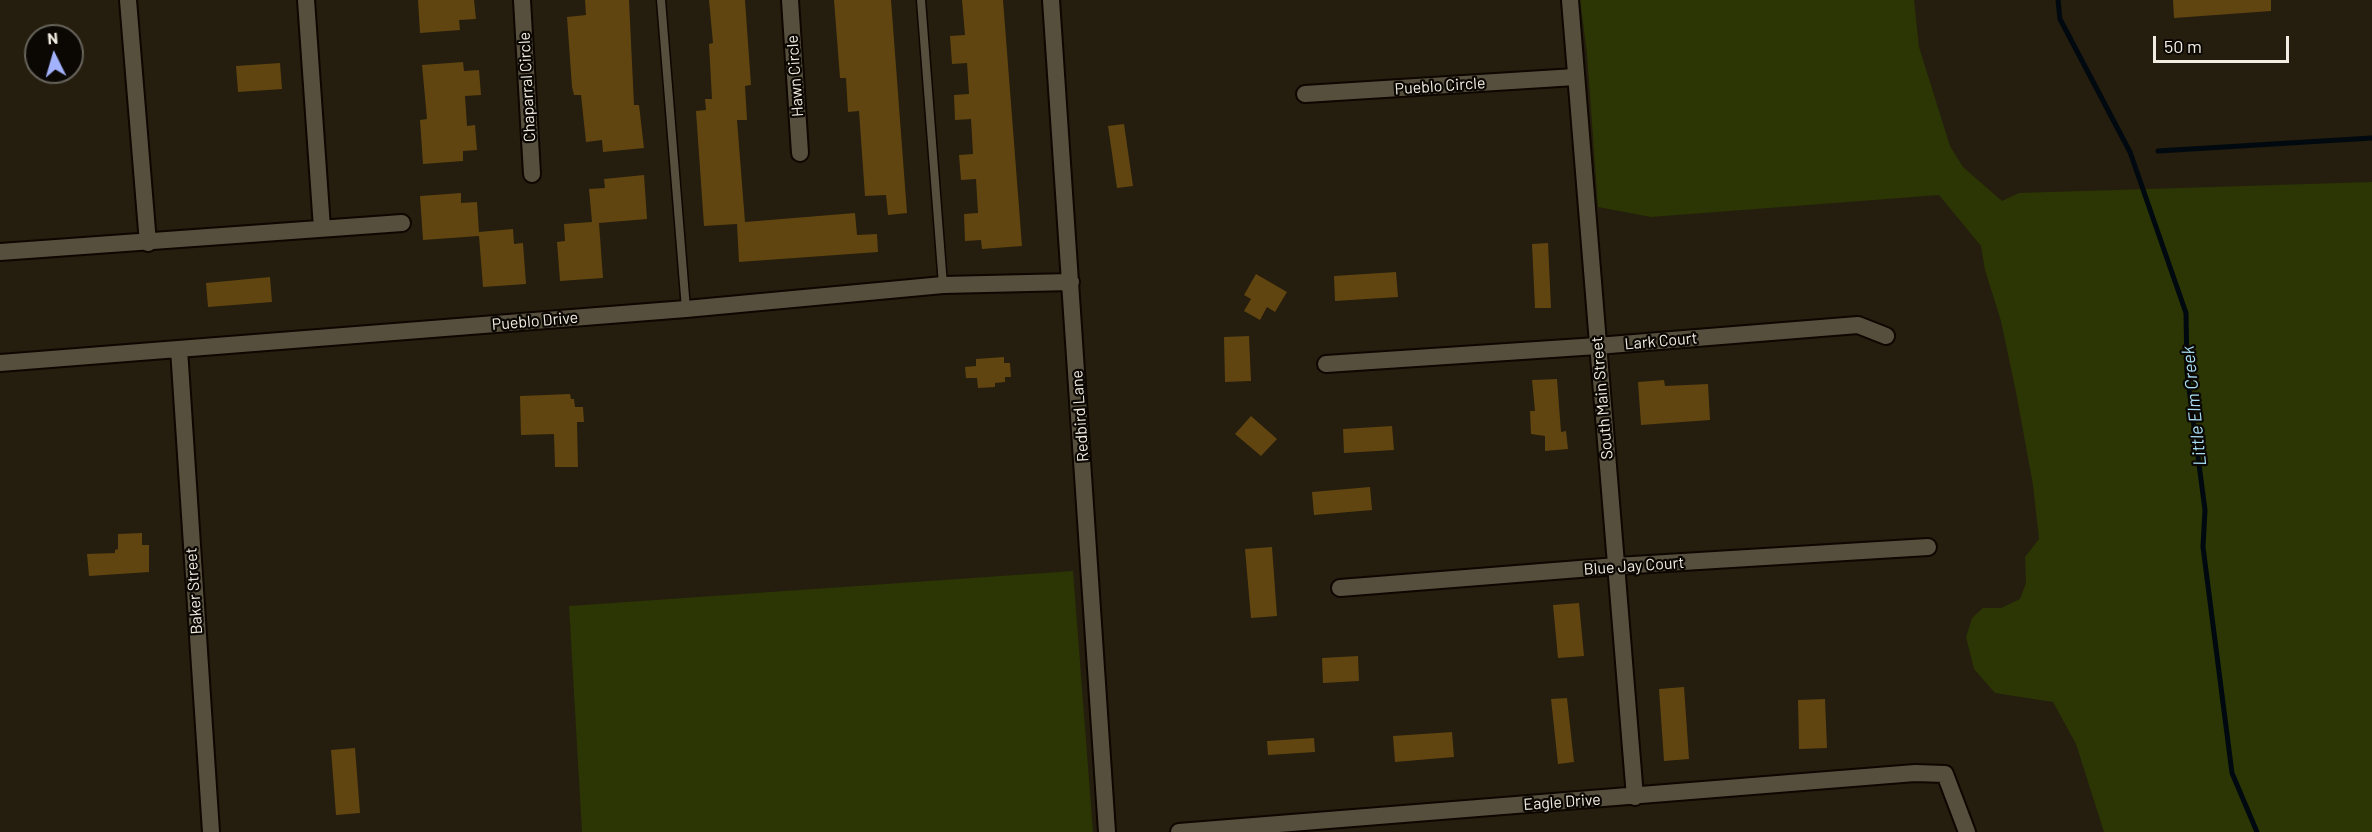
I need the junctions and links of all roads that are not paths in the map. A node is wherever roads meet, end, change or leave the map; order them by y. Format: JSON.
{"nodes":[{"id":1,"x":129,"y":0,"type":"edge"},
{"id":2,"x":306,"y":0,"type":"edge"},
{"id":3,"x":522,"y":0,"type":"edge"},
{"id":4,"x":661,"y":0,"type":"edge"},
{"id":5,"x":790,"y":0,"type":"edge"},
{"id":6,"x":921,"y":0,"type":"edge"},
{"id":7,"x":1051,"y":0,"type":"edge"},
{"id":8,"x":1570,"y":0,"type":"edge"},
{"id":9,"x":1575,"y":76,"type":"junction"},
{"id":10,"x":1305,"y":94,"type":"dead end"},
{"id":11,"x":800,"y":153,"type":"dead end"},
{"id":12,"x":532,"y":174,"type":"dead end"},
{"id":13,"x":402,"y":223,"type":"dead end"},
{"id":14,"x":322,"y":228,"type":"junction"},
{"id":15,"x":148,"y":243,"type":"junction"},
{"id":16,"x":0,"y":252,"type":"edge"},
{"id":17,"x":1071,"y":282,"type":"junction"},
{"id":18,"x":944,"y":285,"type":"junction"},
{"id":19,"x":686,"y":309,"type":"junction"},
{"id":20,"x":1886,"y":336,"type":"dead end"},
{"id":21,"x":1597,"y":346,"type":"junction"},
{"id":22,"x":179,"y":349,"type":"junction"},
{"id":23,"x":0,"y":363,"type":"edge"},
{"id":24,"x":1326,"y":363,"type":"dead end"},
{"id":25,"x":1928,"y":547,"type":"dead end"},
{"id":26,"x":1617,"y":566,"type":"junction"},
{"id":27,"x":1340,"y":588,"type":"dead end"},
{"id":28,"x":1635,"y":797,"type":"junction"},
{"id":29,"x":211,"y":832,"type":"edge"},
{"id":30,"x":1107,"y":832,"type":"edge"},
{"id":31,"x":1179,"y":832,"type":"edge"},
{"id":32,"x":1967,"y":832,"type":"edge"}],
"edges":[{"from":1,"to":15,"type":"street"},
{"from":2,"to":14,"type":"street"},
{"from":3,"to":12,"type":"street","name":"Chaparral Circle"},
{"from":4,"to":19,"type":"lane"},
{"from":5,"to":11,"type":"street","name":"Hawn Circle"},
{"from":6,"to":18,"type":"lane"},
{"from":7,"to":17,"type":"street","name":"Redbird Lane"},
{"from":8,"to":9,"type":"street","name":"South Main Street"},
{"from":9,"to":10,"type":"street","name":"Pueblo Circle"},
{"from":9,"to":21,"type":"street","name":"South Main Street"},
{"from":13,"to":14,"type":"street"},
{"from":14,"to":15,"type":"street"},
{"from":15,"to":16,"type":"street"},
{"from":17,"to":18,"type":"street","name":"Pueblo Drive"},
{"from":17,"to":30,"type":"street","name":"Redbird Lane"},
{"from":18,"to":19,"type":"street","name":"Pueblo Drive"},
{"from":19,"to":22,"type":"street","name":"Pueblo Drive"},
{"from":20,"to":21,"type":"street","name":"Lark Court"},
{"from":21,"to":24,"type":"street","name":"Lark Court"},
{"from":21,"to":26,"type":"street","name":"South Main Street"},
{"from":22,"to":23,"type":"street","name":"Pueblo Drive"},
{"from":22,"to":29,"type":"street","name":"Baker Street"},
{"from":25,"to":26,"type":"street","name":"Blue Jay Court"},
{"from":26,"to":27,"type":"street","name":"Blue Jay Court"},
{"from":26,"to":28,"type":"street","name":"South Main Street"},
{"from":28,"to":31,"type":"street","name":"Eagle Drive"},
{"from":28,"to":32,"type":"street","name":"Eagle Drive"}]}
